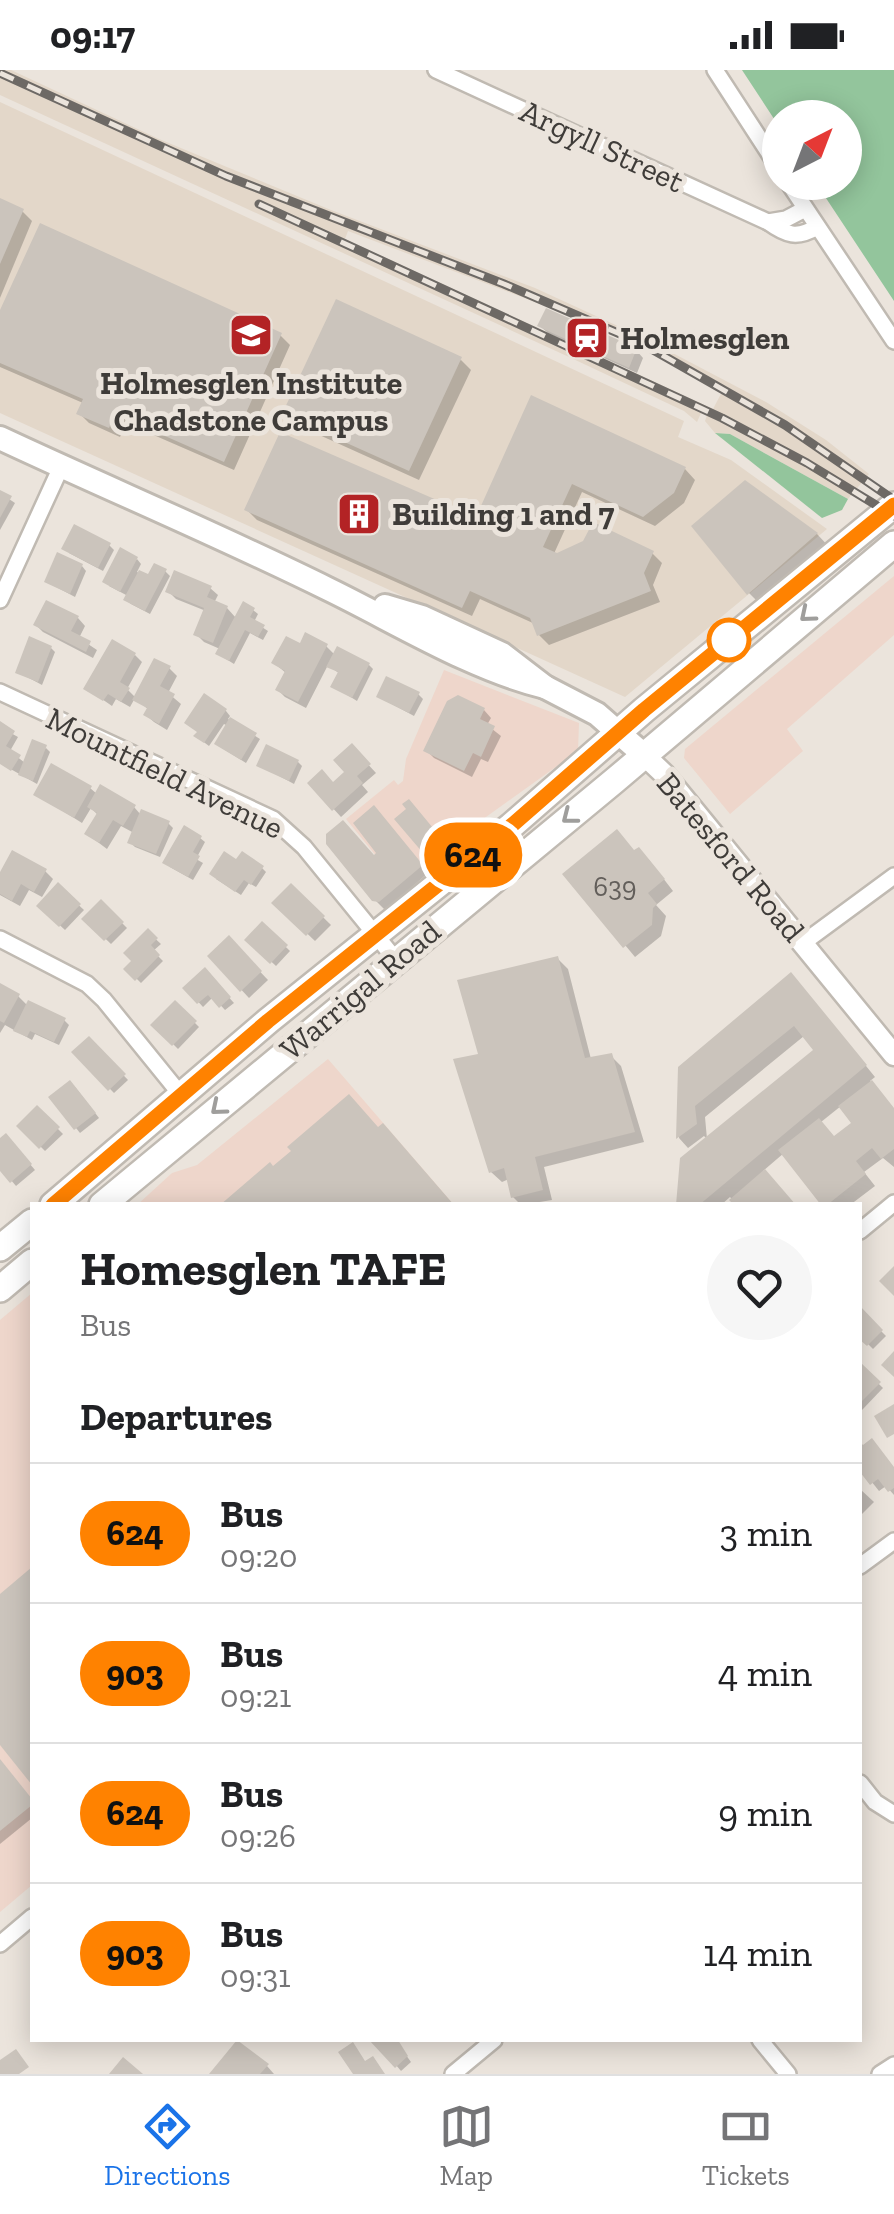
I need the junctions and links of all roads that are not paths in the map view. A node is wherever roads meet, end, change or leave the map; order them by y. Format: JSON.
{"nodes":[{"id":1,"x":436,"y":70,"type":"edge"},
{"id":2,"x":715,"y":70,"type":"edge"},
{"id":3,"x":762,"y":142,"type":"edge"},
{"id":4,"x":799,"y":200,"type":"edge"},
{"id":5,"x":805,"y":209,"type":"junction"},
{"id":6,"x":768,"y":222,"type":"junction"},
{"id":7,"x":817,"y":227,"type":"junction"},
{"id":8,"x":894,"y":340,"type":"edge"},
{"id":9,"x":0,"y":438,"type":"edge"},
{"id":10,"x":62,"y":467,"type":"junction"},
{"id":11,"x":894,"y":505,"type":"edge"},
{"id":12,"x":894,"y":544,"type":"edge"},
{"id":13,"x":0,"y":600,"type":"edge"},
{"id":14,"x":0,"y":692,"type":"edge"},
{"id":15,"x":619,"y":732,"type":"junction"},
{"id":16,"x":644,"y":755,"type":"junction"},
{"id":17,"x":894,"y":876,"type":"edge"},
{"id":18,"x":374,"y":933,"type":"junction"},
{"id":19,"x":0,"y":940,"type":"edge"},
{"id":20,"x":802,"y":943,"type":"junction"},
{"id":21,"x":396,"y":960,"type":"junction"},
{"id":22,"x":894,"y":1055,"type":"edge"},
{"id":23,"x":182,"y":1095,"type":"junction"},
{"id":24,"x":57,"y":1202,"type":"edge"},
{"id":25,"x":106,"y":1202,"type":"edge"},
{"id":26,"x":894,"y":1203,"type":"edge"},
{"id":27,"x":30,"y":1224,"type":"edge"},
{"id":28,"x":862,"y":1229,"type":"edge"},
{"id":29,"x":0,"y":1248,"type":"edge"},
{"id":30,"x":30,"y":1264,"type":"edge"},
{"id":31,"x":0,"y":1289,"type":"edge"},
{"id":32,"x":894,"y":1541,"type":"edge"},
{"id":33,"x":862,"y":1565,"type":"edge"},
{"id":34,"x":862,"y":1785,"type":"edge"},
{"id":35,"x":894,"y":1814,"type":"edge"},
{"id":36,"x":30,"y":1919,"type":"edge"},
{"id":37,"x":0,"y":1944,"type":"edge"},
{"id":38,"x":492,"y":2042,"type":"edge"},
{"id":39,"x":762,"y":2042,"type":"edge"},
{"id":40,"x":894,"y":2065,"type":"edge"},
{"id":41,"x":454,"y":2074,"type":"edge"},
{"id":42,"x":788,"y":2074,"type":"edge"},
{"id":43,"x":880,"y":2074,"type":"edge"}],
"edges":[{"from":1,"to":6,"type":"street","name":"Argyll Street"},
{"from":2,"to":3,"type":"street"},
{"from":4,"to":5,"type":"street"},
{"from":5,"to":6,"type":"street"},
{"from":5,"to":7,"type":"street"},
{"from":6,"to":7,"type":"street","name":"Argyll Street"},
{"from":7,"to":8,"type":"street"},
{"from":9,"to":10,"type":"main road","name":"Batesford Road"},
{"from":10,"to":13,"type":"street"},
{"from":10,"to":15,"type":"main road","name":"Batesford Road"},
{"from":11,"to":15,"type":"highway","name":"Warrigal Road"},
{"from":12,"to":16,"type":"highway","name":"Warrigal Road","one_way":true},
{"from":14,"to":18,"type":"street","name":"Mountfield Avenue"},
{"from":15,"to":16,"type":"main road","name":"Batesford Road"},
{"from":15,"to":18,"type":"highway","name":"Warrigal Road"},
{"from":16,"to":20,"type":"street","name":"Batesford Road"},
{"from":16,"to":21,"type":"highway","name":"Warrigal Road","one_way":true},
{"from":17,"to":20,"type":"street"},
{"from":18,"to":21,"type":"street","name":"Mountfield Avenue"},
{"from":18,"to":23,"type":"highway","name":"Warrigal Road"},
{"from":19,"to":23,"type":"street"},
{"from":20,"to":22,"type":"street","name":"Batesford Road"},
{"from":21,"to":25,"type":"highway","name":"Warrigal Road","one_way":true},
{"from":23,"to":24,"type":"highway","name":"Warrigal Road"},
{"from":26,"to":28,"type":"street"},
{"from":27,"to":29,"type":"highway"},
{"from":30,"to":31,"type":"highway"},
{"from":32,"to":33,"type":"street"},
{"from":34,"to":35,"type":"street"},
{"from":36,"to":37,"type":"street"},
{"from":38,"to":41,"type":"street"},
{"from":39,"to":42,"type":"street"},
{"from":40,"to":43,"type":"street"}]}
